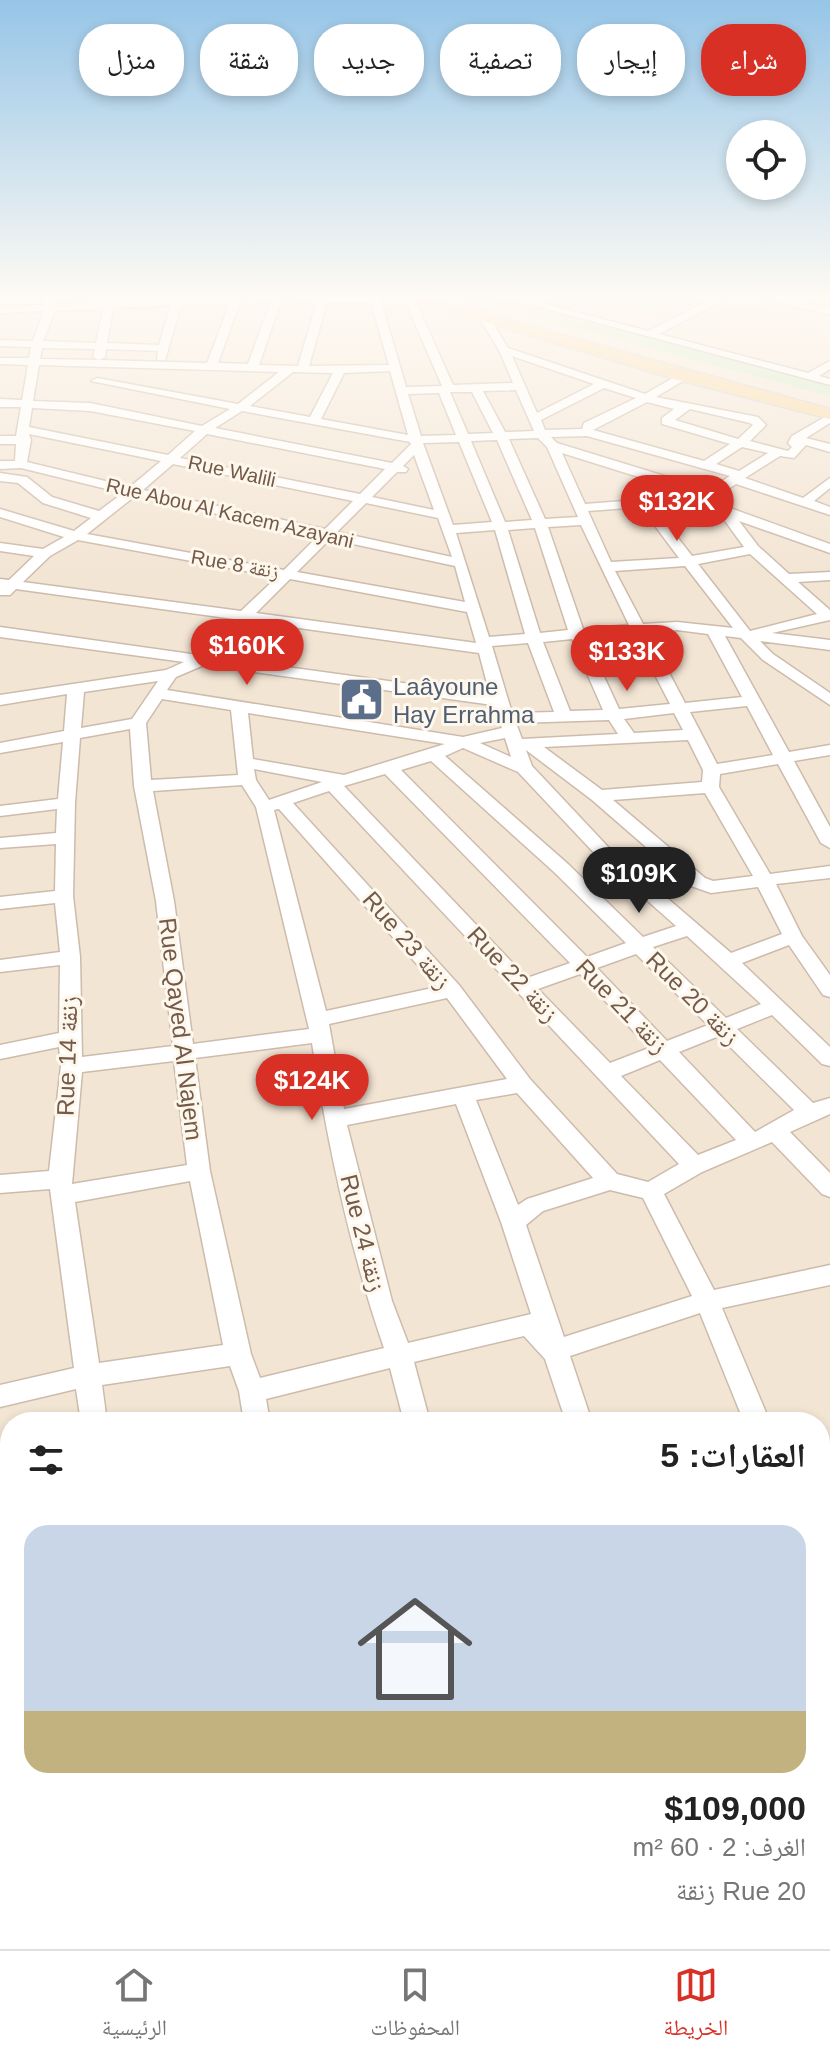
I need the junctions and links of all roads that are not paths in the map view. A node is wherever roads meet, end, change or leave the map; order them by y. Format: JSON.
{"nodes":[{"id":1,"x":31,"y":389,"type":"edge"},
{"id":2,"x":95,"y":389,"type":"edge"},
{"id":3,"x":135,"y":389,"type":"edge"},
{"id":4,"x":150,"y":389,"type":"edge"},
{"id":5,"x":267,"y":389,"type":"edge"},
{"id":6,"x":330,"y":389,"type":"edge"},
{"id":7,"x":446,"y":389,"type":"joint"},
{"id":8,"x":476,"y":389,"type":"edge"},
{"id":9,"x":522,"y":389,"type":"edge"},
{"id":10,"x":593,"y":389,"type":"edge"},
{"id":11,"x":618,"y":389,"type":"edge"},
{"id":12,"x":662,"y":389,"type":"edge"},
{"id":13,"x":731,"y":389,"type":"edge"},
{"id":14,"x":778,"y":389,"type":"edge"},
{"id":15,"x":15,"y":390,"type":"dead end"},
{"id":16,"x":403,"y":391,"type":"joint"},
{"id":17,"x":149,"y":392,"type":"junction"},
{"id":18,"x":30,"y":396,"type":"junction"},
{"id":19,"x":646,"y":398,"type":"junction"},
{"id":20,"x":0,"y":403,"type":"edge"},
{"id":21,"x":830,"y":403,"type":"edge"},
{"id":22,"x":90,"y":407,"type":"junction"},
{"id":23,"x":241,"y":407,"type":"junction"},
{"id":24,"x":683,"y":408,"type":"junction"},
{"id":25,"x":830,"y":416,"type":"edge"},
{"id":26,"x":536,"y":418,"type":"junction"},
{"id":27,"x":314,"y":421,"type":"junction"},
{"id":28,"x":691,"y":428,"type":"junction"},
{"id":29,"x":205,"y":429,"type":"junction"},
{"id":30,"x":587,"y":432,"type":"junction"},
{"id":31,"x":24,"y":434,"type":"junction"},
{"id":32,"x":541,"y":434,"type":"junction"},
{"id":33,"x":501,"y":436,"type":"junction"},
{"id":34,"x":464,"y":438,"type":"junction"},
{"id":35,"x":796,"y":439,"type":"junction"},
{"id":36,"x":0,"y":440,"type":"edge"},
{"id":37,"x":742,"y":442,"type":"junction"},
{"id":38,"x":417,"y":443,"type":"junction"},
{"id":39,"x":553,"y":446,"type":"junction"},
{"id":40,"x":830,"y":448,"type":"edge"},
{"id":41,"x":656,"y":450,"type":"junction"},
{"id":42,"x":778,"y":452,"type":"junction"},
{"id":43,"x":173,"y":458,"type":"junction"},
{"id":44,"x":21,"y":464,"type":"junction"},
{"id":45,"x":0,"y":465,"type":"edge"},
{"id":46,"x":706,"y":465,"type":"junction"},
{"id":47,"x":394,"y":467,"type":"junction"},
{"id":48,"x":632,"y":468,"type":"junction"},
{"id":49,"x":38,"y":469,"type":"junction"},
{"id":50,"x":426,"y":473,"type":"junction"},
{"id":51,"x":0,"y":476,"type":"edge"},
{"id":52,"x":736,"y":477,"type":"junction"},
{"id":53,"x":22,"y":480,"type":"junction"},
{"id":54,"x":830,"y":482,"type":"edge"},
{"id":55,"x":133,"y":492,"type":"junction"},
{"id":56,"x":362,"y":499,"type":"junction"},
{"id":57,"x":703,"y":499,"type":"junction"},
{"id":58,"x":644,"y":503,"type":"junction"},
{"id":59,"x":804,"y":503,"type":"junction"},
{"id":60,"x":725,"y":511,"type":"junction"},
{"id":61,"x":830,"y":511,"type":"edge"},
{"id":62,"x":0,"y":513,"type":"edge"},
{"id":63,"x":582,"y":514,"type":"junction"},
{"id":64,"x":441,"y":515,"type":"junction"},
{"id":65,"x":101,"y":516,"type":"junction"},
{"id":66,"x":540,"y":524,"type":"junction"},
{"id":67,"x":500,"y":526,"type":"junction"},
{"id":68,"x":448,"y":529,"type":"junction"},
{"id":69,"x":830,"y":530,"type":"edge"},
{"id":70,"x":327,"y":535,"type":"junction"},
{"id":71,"x":76,"y":536,"type":"junction"},
{"id":72,"x":802,"y":540,"type":"junction"},
{"id":73,"x":0,"y":547,"type":"edge"},
{"id":74,"x":753,"y":549,"type":"junction"},
{"id":75,"x":830,"y":549,"type":"edge"},
{"id":76,"x":45,"y":553,"type":"junction"},
{"id":77,"x":690,"y":561,"type":"junction"},
{"id":78,"x":461,"y":563,"type":"junction"},
{"id":79,"x":606,"y":567,"type":"junction"},
{"id":80,"x":287,"y":574,"type":"junction"},
{"id":81,"x":830,"y":576,"type":"edge"},
{"id":82,"x":785,"y":578,"type":"junction"},
{"id":83,"x":6,"y":584,"type":"edge"},
{"id":84,"x":0,"y":597,"type":"edge"},
{"id":85,"x":471,"y":608,"type":"junction"},
{"id":86,"x":627,"y":608,"type":"junction"},
{"id":87,"x":245,"y":616,"type":"junction"},
{"id":88,"x":829,"y":616,"type":"edge"},
{"id":89,"x":683,"y":626,"type":"junction"},
{"id":90,"x":713,"y":629,"type":"junction"},
{"id":91,"x":640,"y":630,"type":"junction"},
{"id":92,"x":0,"y":632,"type":"edge"},
{"id":93,"x":578,"y":635,"type":"junction"},
{"id":94,"x":746,"y":635,"type":"junction"},
{"id":95,"x":534,"y":638,"type":"junction"},
{"id":96,"x":484,"y":645,"type":"junction"},
{"id":97,"x":830,"y":645,"type":"edge"},
{"id":98,"x":768,"y":657,"type":"junction"},
{"id":99,"x":200,"y":661,"type":"junction"},
{"id":100,"x":729,"y":661,"type":"junction"},
{"id":101,"x":170,"y":674,"type":"junction"},
{"id":102,"x":76,"y":688,"type":"junction"},
{"id":103,"x":156,"y":693,"type":"junction"},
{"id":104,"x":0,"y":700,"type":"edge"},
{"id":105,"x":830,"y":700,"type":"edge"},
{"id":106,"x":750,"y":701,"type":"junction"},
{"id":107,"x":239,"y":705,"type":"junction"},
{"id":108,"x":683,"y":710,"type":"junction"},
{"id":109,"x":611,"y":715,"type":"junction"},
{"id":110,"x":564,"y":716,"type":"junction"},
{"id":111,"x":138,"y":723,"type":"junction"},
{"id":112,"x":513,"y":727,"type":"junction"},
{"id":113,"x":692,"y":735,"type":"junction"},
{"id":114,"x":74,"y":736,"type":"junction"},
{"id":115,"x":630,"y":740,"type":"junction"},
{"id":116,"x":463,"y":742,"type":"junction"},
{"id":117,"x":0,"y":748,"type":"edge"},
{"id":118,"x":830,"y":750,"type":"edge"},
{"id":119,"x":434,"y":755,"type":"junction"},
{"id":120,"x":784,"y":758,"type":"junction"},
{"id":121,"x":389,"y":768,"type":"junction"},
{"id":122,"x":524,"y":768,"type":"junction"},
{"id":123,"x":247,"y":772,"type":"junction"},
{"id":124,"x":711,"y":778,"type":"junction"},
{"id":125,"x":338,"y":782,"type":"junction"},
{"id":126,"x":143,"y":786,"type":"junction"},
{"id":127,"x":598,"y":796,"type":"junction"},
{"id":128,"x":66,"y":803,"type":"junction"},
{"id":129,"x":274,"y":805,"type":"junction"},
{"id":130,"x":0,"y":811,"type":"edge"},
{"id":131,"x":65,"y":838,"type":"junction"},
{"id":132,"x":0,"y":843,"type":"edge"},
{"id":133,"x":830,"y":843,"type":"edge"},
{"id":134,"x":830,"y":872,"type":"edge"},
{"id":135,"x":765,"y":881,"type":"junction"},
{"id":136,"x":64,"y":896,"type":"junction"},
{"id":137,"x":0,"y":903,"type":"edge"},
{"id":138,"x":689,"y":928,"type":"junction"},
{"id":139,"x":793,"y":937,"type":"junction"},
{"id":140,"x":638,"y":945,"type":"junction"},
{"id":141,"x":70,"y":957,"type":"junction"},
{"id":142,"x":728,"y":961,"type":"junction"},
{"id":143,"x":0,"y":966,"type":"edge"},
{"id":144,"x":583,"y":966,"type":"junction"},
{"id":145,"x":525,"y":986,"type":"junction"},
{"id":146,"x":452,"y":990,"type":"junction"},
{"id":147,"x":830,"y":990,"type":"edge"},
{"id":148,"x":775,"y":1006,"type":"junction"},
{"id":149,"x":320,"y":1028,"type":"junction"},
{"id":150,"x":723,"y":1028,"type":"junction"},
{"id":151,"x":69,"y":1038,"type":"junction"},
{"id":152,"x":182,"y":1050,"type":"junction"},
{"id":153,"x":666,"y":1051,"type":"junction"},
{"id":154,"x":0,"y":1052,"type":"edge"},
{"id":155,"x":830,"y":1059,"type":"edge"},
{"id":156,"x":72,"y":1066,"type":"junction"},
{"id":157,"x":604,"y":1074,"type":"junction"},
{"id":158,"x":522,"y":1084,"type":"junction"},
{"id":159,"x":463,"y":1095,"type":"junction"},
{"id":160,"x":820,"y":1109,"type":"edge"},
{"id":161,"x":335,"y":1119,"type":"junction"},
{"id":162,"x":774,"y":1130,"type":"junction"},
{"id":163,"x":752,"y":1143,"type":"junction"},
{"id":164,"x":694,"y":1166,"type":"junction"},
{"id":165,"x":199,"y":1171,"type":"junction"},
{"id":166,"x":610,"y":1181,"type":"junction"},
{"id":167,"x":0,"y":1184,"type":"edge"},
{"id":168,"x":61,"y":1187,"type":"junction"},
{"id":169,"x":830,"y":1188,"type":"edge"},
{"id":170,"x":651,"y":1191,"type":"junction"},
{"id":171,"x":513,"y":1222,"type":"junction"},
{"id":172,"x":830,"y":1275,"type":"edge"},
{"id":173,"x":707,"y":1301,"type":"junction"},
{"id":174,"x":554,"y":1351,"type":"junction"},
{"id":175,"x":238,"y":1354,"type":"junction"},
{"id":176,"x":399,"y":1354,"type":"junction"},
{"id":177,"x":86,"y":1376,"type":"junction"},
{"id":178,"x":252,"y":1391,"type":"junction"},
{"id":179,"x":0,"y":1396,"type":"edge"},
{"id":180,"x":92,"y":1412,"type":"edge"},
{"id":181,"x":255,"y":1412,"type":"edge"},
{"id":182,"x":414,"y":1412,"type":"edge"},
{"id":183,"x":575,"y":1412,"type":"edge"},
{"id":184,"x":753,"y":1412,"type":"edge"}],
"edges":[{"from":1,"to":18,"type":"street"},
{"from":2,"to":22,"type":"street"},
{"from":3,"to":17,"type":"street"},
{"from":4,"to":17,"type":"street"},
{"from":5,"to":23,"type":"street"},
{"from":6,"to":27,"type":"street"},
{"from":7,"to":16,"type":"street"},
{"from":7,"to":34,"type":"street"},
{"from":8,"to":33,"type":"street"},
{"from":9,"to":26,"type":"street"},
{"from":10,"to":26,"type":"street"},
{"from":11,"to":19,"type":"street"},
{"from":12,"to":19,"type":"street"},
{"from":13,"to":25,"type":"main road"},
{"from":14,"to":21,"type":"main road"},
{"from":15,"to":18,"type":"street"},
{"from":16,"to":38,"type":"street"},
{"from":17,"to":23,"type":"street"},
{"from":18,"to":20,"type":"street"},
{"from":18,"to":22,"type":"street"},
{"from":18,"to":31,"type":"street"},
{"from":19,"to":24,"type":"street"},
{"from":19,"to":30,"type":"street"},
{"from":22,"to":29,"type":"street"},
{"from":23,"to":27,"type":"street"},
{"from":23,"to":29,"type":"street"},
{"from":24,"to":28,"type":"street"},
{"from":24,"to":37,"type":"street"},
{"from":25,"to":35,"type":"street"},
{"from":26,"to":32,"type":"street"},
{"from":27,"to":38,"type":"street"},
{"from":28,"to":37,"type":"street"},
{"from":28,"to":41,"type":"street"},
{"from":29,"to":43,"type":"street"},
{"from":29,"to":47,"type":"street"},
{"from":30,"to":32,"type":"street"},
{"from":30,"to":41,"type":"street"},
{"from":31,"to":36,"type":"street","name":"Rue Walili"},
{"from":31,"to":43,"type":"street","name":"Rue Walili"},
{"from":31,"to":44,"type":"street"},
{"from":32,"to":33,"type":"street"},
{"from":32,"to":39,"type":"street"},
{"from":33,"to":34,"type":"street"},
{"from":33,"to":66,"type":"street"},
{"from":34,"to":38,"type":"street"},
{"from":34,"to":67,"type":"street"},
{"from":35,"to":40,"type":"street"},
{"from":35,"to":42,"type":"street"},
{"from":37,"to":42,"type":"street"},
{"from":37,"to":46,"type":"street"},
{"from":38,"to":47,"type":"street"},
{"from":38,"to":50,"type":"street"},
{"from":39,"to":48,"type":"street"},
{"from":39,"to":63,"type":"street"},
{"from":41,"to":46,"type":"street"},
{"from":41,"to":48,"type":"street"},
{"from":42,"to":52,"type":"street"},
{"from":43,"to":55,"type":"street"},
{"from":43,"to":56,"type":"street","name":"Rue Walili"},
{"from":44,"to":45,"type":"street","name":"Rue Abou Al Kacem Azayani"},
{"from":44,"to":49,"type":"street","name":"Rue Abou Al Kacem Azayani"},
{"from":44,"to":51,"type":"street"},
{"from":46,"to":52,"type":"street"},
{"from":47,"to":50,"type":"street"},
{"from":47,"to":56,"type":"street"},
{"from":48,"to":57,"type":"street"},
{"from":49,"to":53,"type":"street"},
{"from":49,"to":55,"type":"street","name":"Rue Abou Al Kacem Azayani"},
{"from":50,"to":64,"type":"street"},
{"from":51,"to":53,"type":"street"},
{"from":52,"to":57,"type":"street"},
{"from":52,"to":59,"type":"street"},
{"from":53,"to":65,"type":"street"},
{"from":54,"to":59,"type":"street"},
{"from":55,"to":65,"type":"street"},
{"from":55,"to":70,"type":"street","name":"Rue Abou Al Kacem Azayani"},
{"from":56,"to":64,"type":"street","name":"Rue Walili"},
{"from":56,"to":70,"type":"street"},
{"from":57,"to":58,"type":"street"},
{"from":57,"to":60,"type":"street"},
{"from":58,"to":63,"type":"street"},
{"from":58,"to":77,"type":"street"},
{"from":59,"to":61,"type":"street"},
{"from":60,"to":72,"type":"street"},
{"from":60,"to":74,"type":"street"},
{"from":62,"to":71,"type":"street","name":"Rue 8 زنقة"},
{"from":63,"to":66,"type":"street"},
{"from":63,"to":79,"type":"street"},
{"from":64,"to":68,"type":"street"},
{"from":65,"to":71,"type":"street"},
{"from":66,"to":67,"type":"street"},
{"from":66,"to":93,"type":"street"},
{"from":67,"to":68,"type":"street"},
{"from":67,"to":95,"type":"street"},
{"from":68,"to":78,"type":"street"},
{"from":69,"to":72,"type":"street"},
{"from":70,"to":78,"type":"street","name":"Rue Abou Al Kacem Azayani"},
{"from":70,"to":80,"type":"street"},
{"from":71,"to":76,"type":"street"},
{"from":71,"to":80,"type":"street","name":"Rue 8 زنقة"},
{"from":72,"to":75,"type":"street"},
{"from":73,"to":76,"type":"street"},
{"from":74,"to":77,"type":"street"},
{"from":74,"to":82,"type":"street"},
{"from":76,"to":83,"type":"street"},
{"from":77,"to":79,"type":"street"},
{"from":77,"to":94,"type":"street"},
{"from":78,"to":85,"type":"street"},
{"from":79,"to":86,"type":"street"},
{"from":80,"to":85,"type":"street","name":"Rue 8 زنقة"},
{"from":80,"to":87,"type":"street"},
{"from":81,"to":82,"type":"street"},
{"from":82,"to":88,"type":"street"},
{"from":83,"to":84,"type":"street"},
{"from":83,"to":87,"type":"street"},
{"from":85,"to":96,"type":"street"},
{"from":86,"to":89,"type":"street"},
{"from":86,"to":91,"type":"street"},
{"from":87,"to":96,"type":"street"},
{"from":87,"to":99,"type":"street"},
{"from":88,"to":94,"type":"street"},
{"from":89,"to":90,"type":"street"},
{"from":89,"to":91,"type":"street"},
{"from":90,"to":94,"type":"street"},
{"from":90,"to":100,"type":"street"},
{"from":91,"to":93,"type":"street"},
{"from":91,"to":108,"type":"street"},
{"from":92,"to":99,"type":"street"},
{"from":93,"to":95,"type":"street"},
{"from":93,"to":109,"type":"street"},
{"from":94,"to":97,"type":"street"},
{"from":94,"to":98,"type":"street"},
{"from":95,"to":96,"type":"street"},
{"from":95,"to":110,"type":"street"},
{"from":96,"to":112,"type":"street"},
{"from":97,"to":98,"type":"street"},
{"from":98,"to":100,"type":"street"},
{"from":98,"to":105,"type":"street"},
{"from":99,"to":101,"type":"street"},
{"from":99,"to":112,"type":"street"},
{"from":100,"to":106,"type":"street"},
{"from":101,"to":102,"type":"street"},
{"from":101,"to":103,"type":"street"},
{"from":102,"to":104,"type":"street"},
{"from":102,"to":114,"type":"street","name":"Rue 14 زنقة"},
{"from":103,"to":107,"type":"street"},
{"from":103,"to":111,"type":"street"},
{"from":106,"to":108,"type":"street"},
{"from":106,"to":120,"type":"street"},
{"from":107,"to":116,"type":"street"},
{"from":107,"to":123,"type":"street"},
{"from":108,"to":109,"type":"street"},
{"from":108,"to":113,"type":"street"},
{"from":109,"to":110,"type":"street"},
{"from":109,"to":115,"type":"street"},
{"from":110,"to":112,"type":"street"},
{"from":111,"to":114,"type":"street"},
{"from":111,"to":126,"type":"street","name":"Rue Qayed Al Najem"},
{"from":112,"to":115,"type":"street"},
{"from":112,"to":116,"type":"street"},
{"from":112,"to":122,"type":"street"},
{"from":112,"to":127,"type":"street"},
{"from":113,"to":115,"type":"street"},
{"from":113,"to":124,"type":"street"},
{"from":114,"to":117,"type":"street"},
{"from":114,"to":128,"type":"street","name":"Rue 14 زنقة"},
{"from":116,"to":119,"type":"street"},
{"from":116,"to":122,"type":"street"},
{"from":118,"to":120,"type":"street"},
{"from":119,"to":121,"type":"street"},
{"from":119,"to":140,"type":"street","name":"Rue 20 زنقة"},
{"from":120,"to":124,"type":"street"},
{"from":120,"to":133,"type":"street"},
{"from":121,"to":125,"type":"street"},
{"from":121,"to":144,"type":"street","name":"Rue 21 زنقة"},
{"from":122,"to":138,"type":"street"},
{"from":123,"to":125,"type":"street"},
{"from":123,"to":126,"type":"street"},
{"from":123,"to":129,"type":"street"},
{"from":124,"to":127,"type":"street"},
{"from":124,"to":135,"type":"street"},
{"from":125,"to":129,"type":"street"},
{"from":125,"to":145,"type":"street","name":"Rue 22 زنقة"},
{"from":126,"to":152,"type":"street","name":"Rue Qayed Al Najem"},
{"from":127,"to":135,"type":"street"},
{"from":128,"to":130,"type":"street"},
{"from":128,"to":131,"type":"street","name":"Rue 14 زنقة"},
{"from":129,"to":146,"type":"street","name":"Rue 23 زنقة"},
{"from":129,"to":149,"type":"street","name":"Rue 24 زنقة"},
{"from":131,"to":132,"type":"street"},
{"from":131,"to":136,"type":"street","name":"Rue 14 زنقة"},
{"from":134,"to":135,"type":"street"},
{"from":135,"to":139,"type":"street"},
{"from":136,"to":137,"type":"street"},
{"from":136,"to":141,"type":"street","name":"Rue 14 زنقة"},
{"from":138,"to":140,"type":"street"},
{"from":138,"to":142,"type":"street"},
{"from":139,"to":142,"type":"street"},
{"from":139,"to":147,"type":"street"},
{"from":140,"to":144,"type":"street"},
{"from":140,"to":150,"type":"street","name":"Rue 20 زنقة"},
{"from":141,"to":143,"type":"street"},
{"from":141,"to":151,"type":"street","name":"Rue 14 زنقة"},
{"from":142,"to":148,"type":"street"},
{"from":144,"to":145,"type":"street"},
{"from":144,"to":153,"type":"street","name":"Rue 21 زنقة"},
{"from":145,"to":157,"type":"street","name":"Rue 22 زنقة"},
{"from":146,"to":149,"type":"street"},
{"from":146,"to":158,"type":"street","name":"Rue 23 زنقة"},
{"from":148,"to":150,"type":"street"},
{"from":148,"to":155,"type":"street"},
{"from":149,"to":152,"type":"street"},
{"from":149,"to":161,"type":"street","name":"Rue 24 زنقة"},
{"from":150,"to":153,"type":"street"},
{"from":150,"to":160,"type":"street","name":"Rue 20 زنقة"},
{"from":151,"to":154,"type":"street"},
{"from":151,"to":156,"type":"street","name":"Rue 14 زنقة"},
{"from":152,"to":156,"type":"street"},
{"from":152,"to":165,"type":"street","name":"Rue Qayed Al Najem"},
{"from":153,"to":157,"type":"street"},
{"from":153,"to":163,"type":"street","name":"Rue 21 زنقة"},
{"from":156,"to":168,"type":"street","name":"Rue 14 زنقة"},
{"from":157,"to":164,"type":"street","name":"Rue 22 زنقة"},
{"from":158,"to":159,"type":"street"},
{"from":158,"to":166,"type":"street","name":"Rue 23 زنقة"},
{"from":159,"to":161,"type":"street"},
{"from":159,"to":171,"type":"street"},
{"from":160,"to":162,"type":"street"},
{"from":161,"to":176,"type":"street","name":"Rue 24 زنقة"},
{"from":162,"to":163,"type":"street"},
{"from":162,"to":169,"type":"street"},
{"from":163,"to":164,"type":"street"},
{"from":164,"to":170,"type":"street"},
{"from":165,"to":168,"type":"street"},
{"from":165,"to":175,"type":"street","name":"Rue Qayed Al Najem"},
{"from":166,"to":170,"type":"street"},
{"from":166,"to":171,"type":"street"},
{"from":167,"to":168,"type":"street"},
{"from":168,"to":177,"type":"street","name":"Rue 14 زنقة"},
{"from":170,"to":173,"type":"street"},
{"from":171,"to":174,"type":"street"},
{"from":172,"to":173,"type":"street"},
{"from":173,"to":174,"type":"street"},
{"from":173,"to":184,"type":"street"},
{"from":174,"to":176,"type":"street"},
{"from":174,"to":183,"type":"street"},
{"from":175,"to":177,"type":"street"},
{"from":175,"to":178,"type":"street","name":"Rue Qayed Al Najem"},
{"from":176,"to":178,"type":"street"},
{"from":176,"to":182,"type":"street","name":"Rue 24 زنقة"},
{"from":177,"to":179,"type":"street"},
{"from":177,"to":180,"type":"street","name":"Rue 14 زنقة"},
{"from":178,"to":181,"type":"street","name":"Rue Qayed Al Najem"}]}
